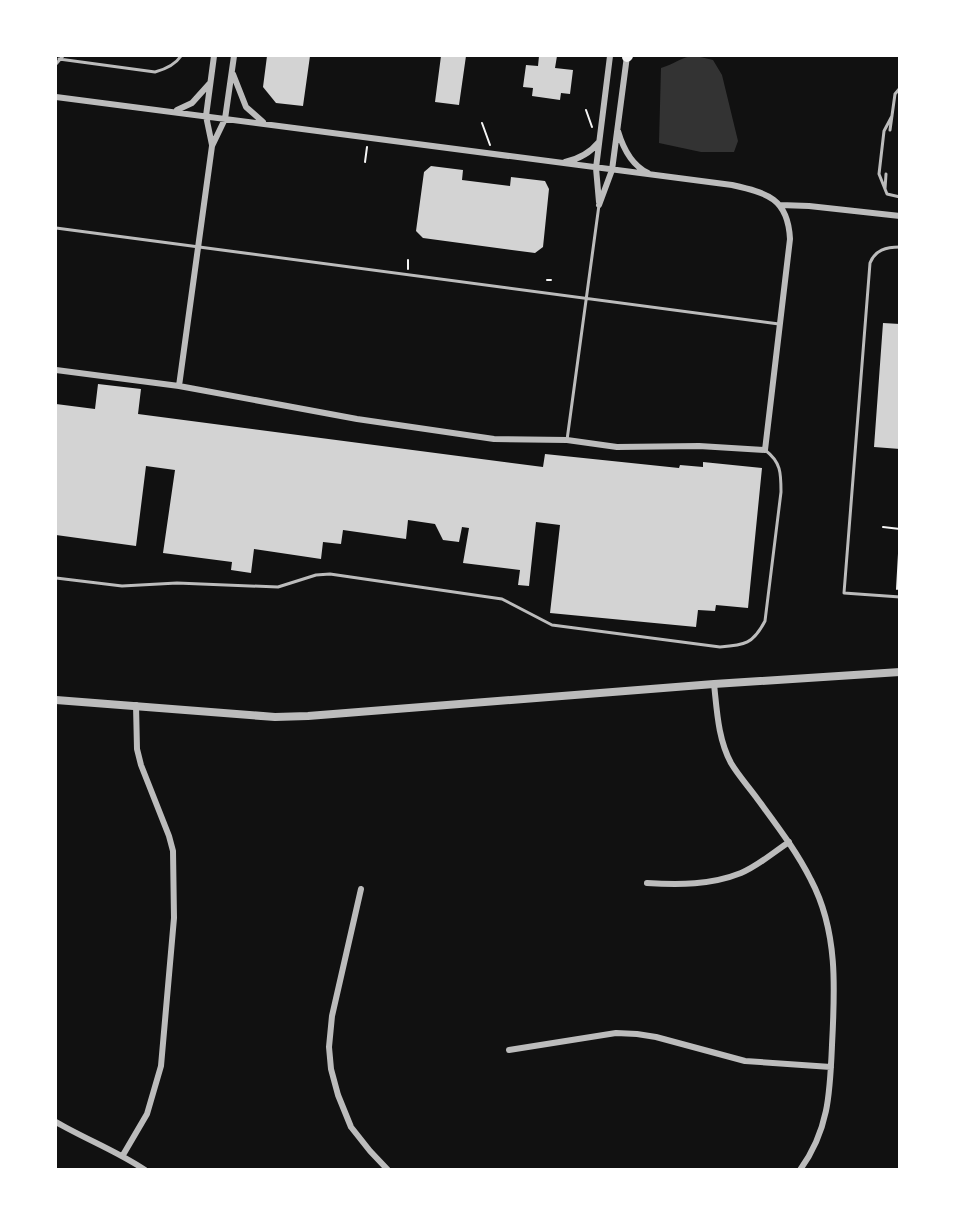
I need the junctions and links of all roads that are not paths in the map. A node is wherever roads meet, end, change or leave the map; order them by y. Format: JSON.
{"nodes":[{"id":1,"x":63,"y":56,"type":"edge"},
{"id":2,"x":182,"y":56,"type":"edge"},
{"id":3,"x":214,"y":56,"type":"edge"},
{"id":4,"x":234,"y":56,"type":"edge"},
{"id":5,"x":610,"y":56,"type":"edge"},
{"id":6,"x":628,"y":56,"type":"edge"},
{"id":7,"x":59,"y":60,"type":"junction"},
{"id":8,"x":56,"y":63,"type":"edge"},
{"id":9,"x":232,"y":71,"type":"junction"},
{"id":10,"x":211,"y":83,"type":"junction"},
{"id":11,"x":900,"y":88,"type":"edge"},
{"id":12,"x":56,"y":97,"type":"edge"},
{"id":13,"x":170,"y":111,"type":"junction"},
{"id":14,"x":206,"y":116,"type":"junction"},
{"id":15,"x":892,"y":116,"type":"junction"},
{"id":16,"x":225,"y":119,"type":"junction"},
{"id":17,"x":269,"y":125,"type":"junction"},
{"id":18,"x":618,"y":129,"type":"junction"},
{"id":19,"x":890,"y":130,"type":"dead end"},
{"id":20,"x":599,"y":141,"type":"junction"},
{"id":21,"x":212,"y":146,"type":"junction"},
{"id":22,"x":559,"y":163,"type":"junction"},
{"id":23,"x":596,"y":168,"type":"junction"},
{"id":24,"x":612,"y":170,"type":"junction"},
{"id":25,"x":886,"y":174,"type":"dead end"},
{"id":26,"x":651,"y":175,"type":"junction"},
{"id":27,"x":885,"y":189,"type":"junction"},
{"id":28,"x":900,"y":196,"type":"edge"},
{"id":29,"x":599,"y":205,"type":"junction"},
{"id":30,"x":780,"y":205,"type":"junction"},
{"id":31,"x":900,"y":216,"type":"edge"},
{"id":32,"x":56,"y":228,"type":"edge"},
{"id":33,"x":900,"y":247,"type":"edge"},
{"id":34,"x":198,"y":248,"type":"junction"},
{"id":35,"x":586,"y":299,"type":"junction"},
{"id":36,"x":779,"y":324,"type":"junction"},
{"id":37,"x":56,"y":370,"type":"edge"},
{"id":38,"x":179,"y":386,"type":"junction"},
{"id":39,"x":567,"y":440,"type":"junction"},
{"id":40,"x":765,"y":450,"type":"junction"},
{"id":41,"x":56,"y":578,"type":"edge"},
{"id":42,"x":900,"y":597,"type":"edge"},
{"id":43,"x":900,"y":672,"type":"edge"},
{"id":44,"x":714,"y":684,"type":"junction"},
{"id":45,"x":56,"y":700,"type":"edge"},
{"id":46,"x":136,"y":705,"type":"junction"},
{"id":47,"x":789,"y":842,"type":"junction"},
{"id":48,"x":647,"y":883,"type":"dead end"},
{"id":49,"x":361,"y":889,"type":"dead end"},
{"id":50,"x":509,"y":1050,"type":"dead end"},
{"id":51,"x":831,"y":1067,"type":"junction"},
{"id":52,"x":56,"y":1122,"type":"edge"},
{"id":53,"x":123,"y":1155,"type":"junction"},
{"id":54,"x":145,"y":1170,"type":"edge"},
{"id":55,"x":388,"y":1170,"type":"edge"},
{"id":56,"x":800,"y":1170,"type":"edge"}],
"edges":[{"from":1,"to":7,"type":"lane"},
{"from":2,"to":7,"type":"lane"},
{"from":3,"to":10,"type":"street"},
{"from":4,"to":9,"type":"street"},
{"from":5,"to":20,"type":"street"},
{"from":6,"to":18,"type":"street"},
{"from":7,"to":8,"type":"lane"},
{"from":9,"to":16,"type":"street"},
{"from":9,"to":17,"type":"street"},
{"from":10,"to":13,"type":"street"},
{"from":10,"to":14,"type":"street"},
{"from":11,"to":15,"type":"lane"},
{"from":12,"to":13,"type":"street"},
{"from":13,"to":14,"type":"street"},
{"from":14,"to":16,"type":"street"},
{"from":14,"to":21,"type":"street"},
{"from":15,"to":19,"type":"lane"},
{"from":15,"to":27,"type":"lane"},
{"from":16,"to":17,"type":"street"},
{"from":16,"to":21,"type":"street"},
{"from":17,"to":22,"type":"street"},
{"from":18,"to":24,"type":"street"},
{"from":18,"to":26,"type":"street"},
{"from":20,"to":22,"type":"street"},
{"from":20,"to":23,"type":"street"},
{"from":21,"to":34,"type":"street"},
{"from":22,"to":23,"type":"street"},
{"from":23,"to":24,"type":"street"},
{"from":23,"to":29,"type":"street"},
{"from":24,"to":26,"type":"street"},
{"from":24,"to":29,"type":"street"},
{"from":25,"to":27,"type":"lane"},
{"from":26,"to":30,"type":"street"},
{"from":27,"to":28,"type":"lane"},
{"from":29,"to":35,"type":"lane"},
{"from":30,"to":31,"type":"street"},
{"from":30,"to":36,"type":"street"},
{"from":32,"to":34,"type":"lane"},
{"from":33,"to":42,"type":"lane"},
{"from":34,"to":35,"type":"lane"},
{"from":34,"to":38,"type":"street"},
{"from":35,"to":36,"type":"lane"},
{"from":35,"to":39,"type":"lane"},
{"from":36,"to":40,"type":"street"},
{"from":37,"to":38,"type":"street"},
{"from":38,"to":39,"type":"street"},
{"from":39,"to":40,"type":"street"},
{"from":40,"to":41,"type":"lane"},
{"from":43,"to":44,"type":"street"},
{"from":44,"to":46,"type":"street"},
{"from":44,"to":47,"type":"street"},
{"from":45,"to":46,"type":"street"},
{"from":46,"to":53,"type":"street"},
{"from":47,"to":48,"type":"street"},
{"from":47,"to":51,"type":"street"},
{"from":49,"to":55,"type":"street"},
{"from":50,"to":51,"type":"street"},
{"from":51,"to":56,"type":"street"},
{"from":52,"to":53,"type":"street"},
{"from":53,"to":54,"type":"street"}]}
